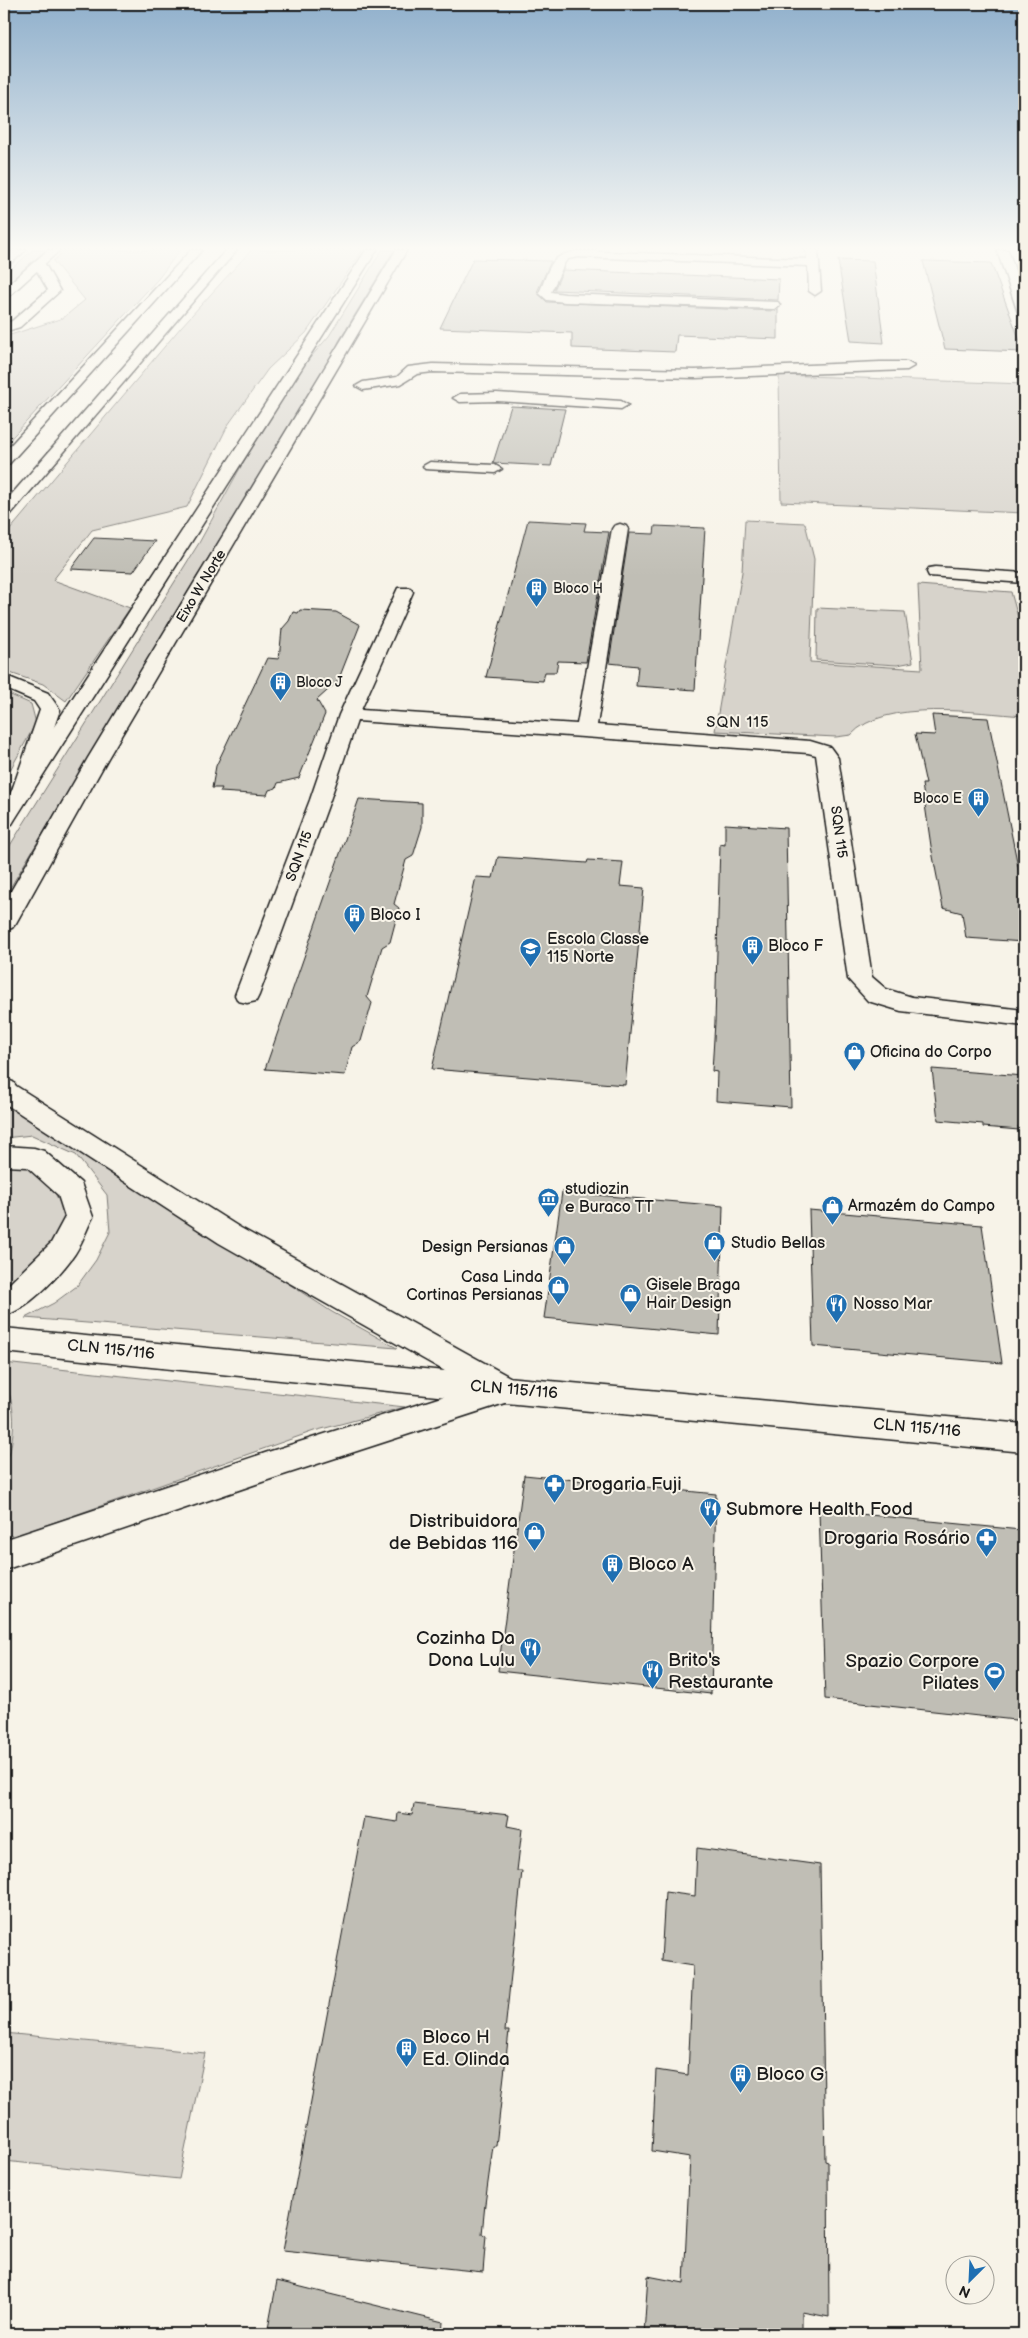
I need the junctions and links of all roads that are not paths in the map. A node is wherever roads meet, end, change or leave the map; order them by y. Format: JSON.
{"nodes":[{"id":1,"x":98,"y":359,"type":"edge"},
{"id":2,"x":137,"y":359,"type":"edge"},
{"id":3,"x":301,"y":359,"type":"edge"},
{"id":4,"x":337,"y":359,"type":"edge"},
{"id":5,"x":907,"y":366,"type":"dead end"},
{"id":6,"x":363,"y":386,"type":"dead end"},
{"id":7,"x":460,"y":398,"type":"dead end"},
{"id":8,"x":621,"y":405,"type":"dead end"},
{"id":9,"x":4,"y":461,"type":"edge"},
{"id":10,"x":430,"y":466,"type":"dead end"},
{"id":11,"x":495,"y":469,"type":"dead end"},
{"id":12,"x":4,"y":512,"type":"edge"},
{"id":13,"x":620,"y":529,"type":"dead end"},
{"id":14,"x":935,"y":572,"type":"dead end"},
{"id":15,"x":1024,"y":578,"type":"edge"},
{"id":16,"x":404,"y":592,"type":"dead end"},
{"id":17,"x":4,"y":681,"type":"edge"},
{"id":18,"x":349,"y":715,"type":"junction"},
{"id":19,"x":586,"y":730,"type":"junction"},
{"id":20,"x":21,"y":793,"type":"junction"},
{"id":21,"x":4,"y":819,"type":"edge"},
{"id":22,"x":4,"y":923,"type":"edge"},
{"id":23,"x":247,"y":995,"type":"dead end"},
{"id":24,"x":1024,"y":1018,"type":"edge"},
{"id":25,"x":4,"y":1088,"type":"edge"},
{"id":26,"x":4,"y":1156,"type":"edge"},
{"id":27,"x":4,"y":1304,"type":"edge"},
{"id":28,"x":4,"y":1340,"type":"edge"},
{"id":29,"x":506,"y":1390,"type":"junction"},
{"id":30,"x":1024,"y":1438,"type":"edge"},
{"id":31,"x":4,"y":1555,"type":"edge"}],
"edges":[{"from":1,"to":9,"type":"main road"},
{"from":2,"to":12,"type":"main road"},
{"from":3,"to":20,"type":"main road"},
{"from":4,"to":22,"type":"main road","name":"Eixo W Norte"},
{"from":5,"to":6,"type":"main road"},
{"from":7,"to":8,"type":"main road"},
{"from":10,"to":11,"type":"main road"},
{"from":13,"to":19,"type":"main road"},
{"from":14,"to":15,"type":"main road"},
{"from":16,"to":18,"type":"main road","name":"SQN 115"},
{"from":17,"to":20,"type":"main road"},
{"from":18,"to":19,"type":"main road","name":"SQN 115"},
{"from":18,"to":23,"type":"main road","name":"SQN 115"},
{"from":19,"to":24,"type":"main road","name":"SQN 115"},
{"from":20,"to":21,"type":"main road"},
{"from":25,"to":29,"type":"main road"},
{"from":26,"to":27,"type":"main road"},
{"from":28,"to":29,"type":"main road","name":"CLN 115/116"},
{"from":29,"to":30,"type":"main road","name":"CLN 115/116"},
{"from":29,"to":31,"type":"main road"}]}
